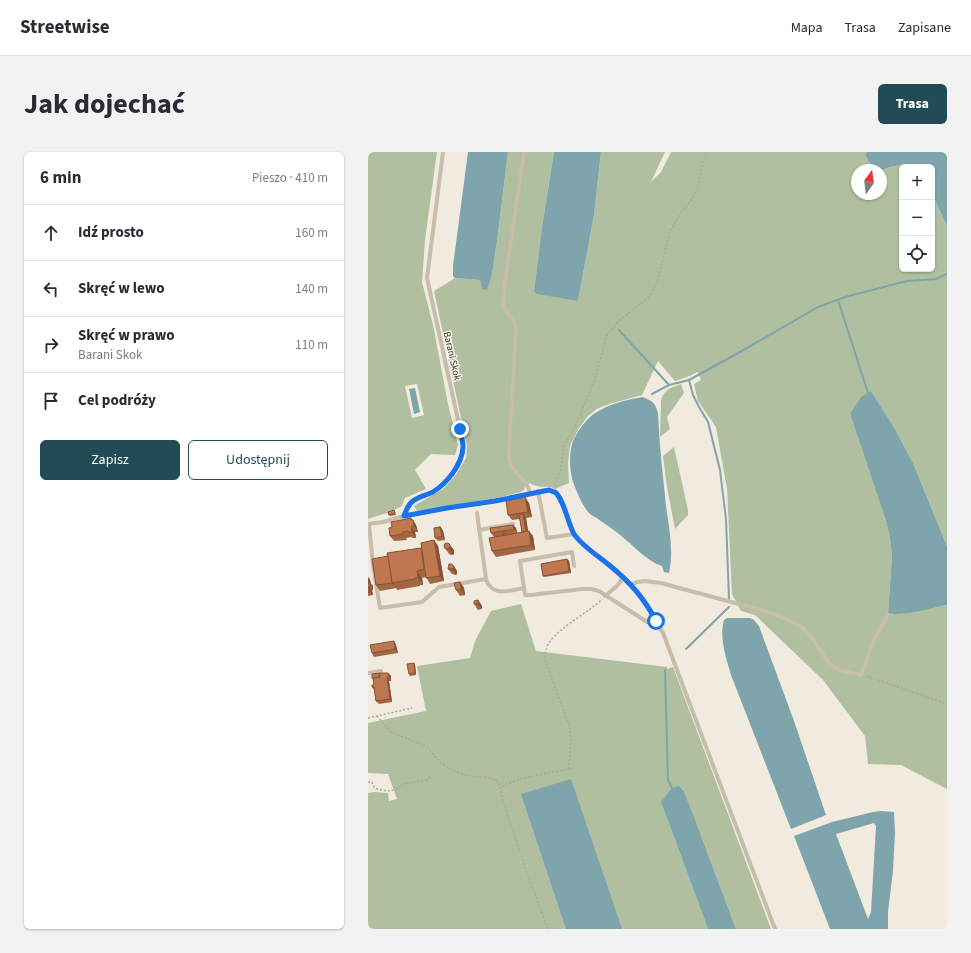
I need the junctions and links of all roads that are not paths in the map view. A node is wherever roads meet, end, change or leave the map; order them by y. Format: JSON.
{"nodes":[{"id":1,"x":443,"y":152,"type":"edge"},
{"id":2,"x":524,"y":152,"type":"edge"},
{"id":3,"x":538,"y":491,"type":"junction"},
{"id":4,"x":530,"y":493,"type":"junction"},
{"id":5,"x":477,"y":513,"type":"dead end"},
{"id":6,"x":404,"y":516,"type":"junction"},
{"id":7,"x":368,"y":524,"type":"edge"},
{"id":8,"x":513,"y":524,"type":"edge"},
{"id":9,"x":479,"y":530,"type":"junction"},
{"id":10,"x":574,"y":534,"type":"junction"},
{"id":11,"x":574,"y":566,"type":"dead end"},
{"id":12,"x":623,"y":578,"type":"junction"},
{"id":13,"x":486,"y":579,"type":"junction"},
{"id":14,"x":631,"y":586,"type":"junction"},
{"id":15,"x":524,"y":588,"type":"junction"},
{"id":16,"x":604,"y":596,"type":"junction"},
{"id":17,"x":888,"y":615,"type":"dead end"},
{"id":18,"x":656,"y":621,"type":"junction"},
{"id":19,"x":381,"y":671,"type":"edge"},
{"id":20,"x":368,"y":673,"type":"edge"},
{"id":21,"x":775,"y":929,"type":"edge"}],
"edges":[{"from":1,"to":6,"type":"lane","name":"Barani Skok"},
{"from":2,"to":4,"type":"lane"},
{"from":3,"to":4,"type":"lane"},
{"from":3,"to":10,"type":"lane"},
{"from":3,"to":10,"type":"lane"},
{"from":4,"to":6,"type":"lane"},
{"from":5,"to":9,"type":"lane"},
{"from":6,"to":7,"type":"lane"},
{"from":7,"to":13,"type":"lane"},
{"from":8,"to":9,"type":"lane"},
{"from":9,"to":13,"type":"lane"},
{"from":10,"to":12,"type":"lane"},
{"from":11,"to":15,"type":"lane"},
{"from":12,"to":14,"type":"lane"},
{"from":12,"to":16,"type":"lane"},
{"from":13,"to":15,"type":"lane"},
{"from":14,"to":17,"type":"lane"},
{"from":14,"to":18,"type":"lane"},
{"from":15,"to":16,"type":"lane"},
{"from":16,"to":18,"type":"lane"},
{"from":18,"to":21,"type":"lane"},
{"from":19,"to":20,"type":"lane"}]}
